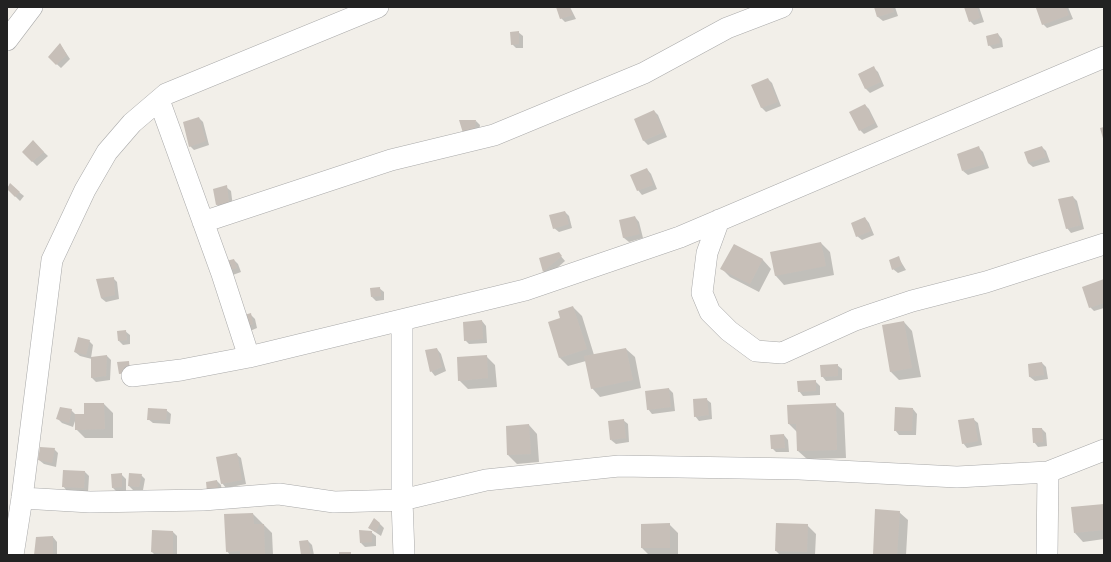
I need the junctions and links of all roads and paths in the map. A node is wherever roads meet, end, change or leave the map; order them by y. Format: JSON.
{"nodes":[{"id":1,"x":32,"y":7,"type":"edge"},
{"id":2,"x":378,"y":7,"type":"edge"},
{"id":3,"x":782,"y":7,"type":"edge"},
{"id":4,"x":7,"y":40,"type":"edge"},
{"id":5,"x":1104,"y":57,"type":"edge"},
{"id":6,"x":159,"y":100,"type":"junction"},
{"id":7,"x":719,"y":220,"type":"junction"},
{"id":8,"x":203,"y":222,"type":"junction"},
{"id":9,"x":1104,"y":244,"type":"edge"},
{"id":10,"x":402,"y":320,"type":"junction"},
{"id":11,"x":249,"y":357,"type":"junction"},
{"id":12,"x":132,"y":376,"type":"dead end"},
{"id":13,"x":1104,"y":450,"type":"edge"},
{"id":14,"x":1048,"y":472,"type":"junction"},
{"id":15,"x":22,"y":498,"type":"junction"},
{"id":16,"x":402,"y":500,"type":"junction"},
{"id":17,"x":13,"y":555,"type":"edge"},
{"id":18,"x":404,"y":555,"type":"edge"},
{"id":19,"x":1047,"y":555,"type":"edge"}],
"edges":[{"from":1,"to":4,"type":"street"},
{"from":2,"to":6,"type":"street"},
{"from":3,"to":8,"type":"street"},
{"from":5,"to":7,"type":"street"},
{"from":6,"to":8,"type":"street"},
{"from":6,"to":15,"type":"street"},
{"from":7,"to":9,"type":"street"},
{"from":7,"to":10,"type":"street"},
{"from":8,"to":11,"type":"street"},
{"from":10,"to":11,"type":"street"},
{"from":10,"to":16,"type":"street"},
{"from":11,"to":12,"type":"street"},
{"from":13,"to":14,"type":"street"},
{"from":14,"to":16,"type":"street"},
{"from":14,"to":19,"type":"street"},
{"from":15,"to":16,"type":"street"},
{"from":15,"to":17,"type":"street"},
{"from":16,"to":18,"type":"street"}]}
